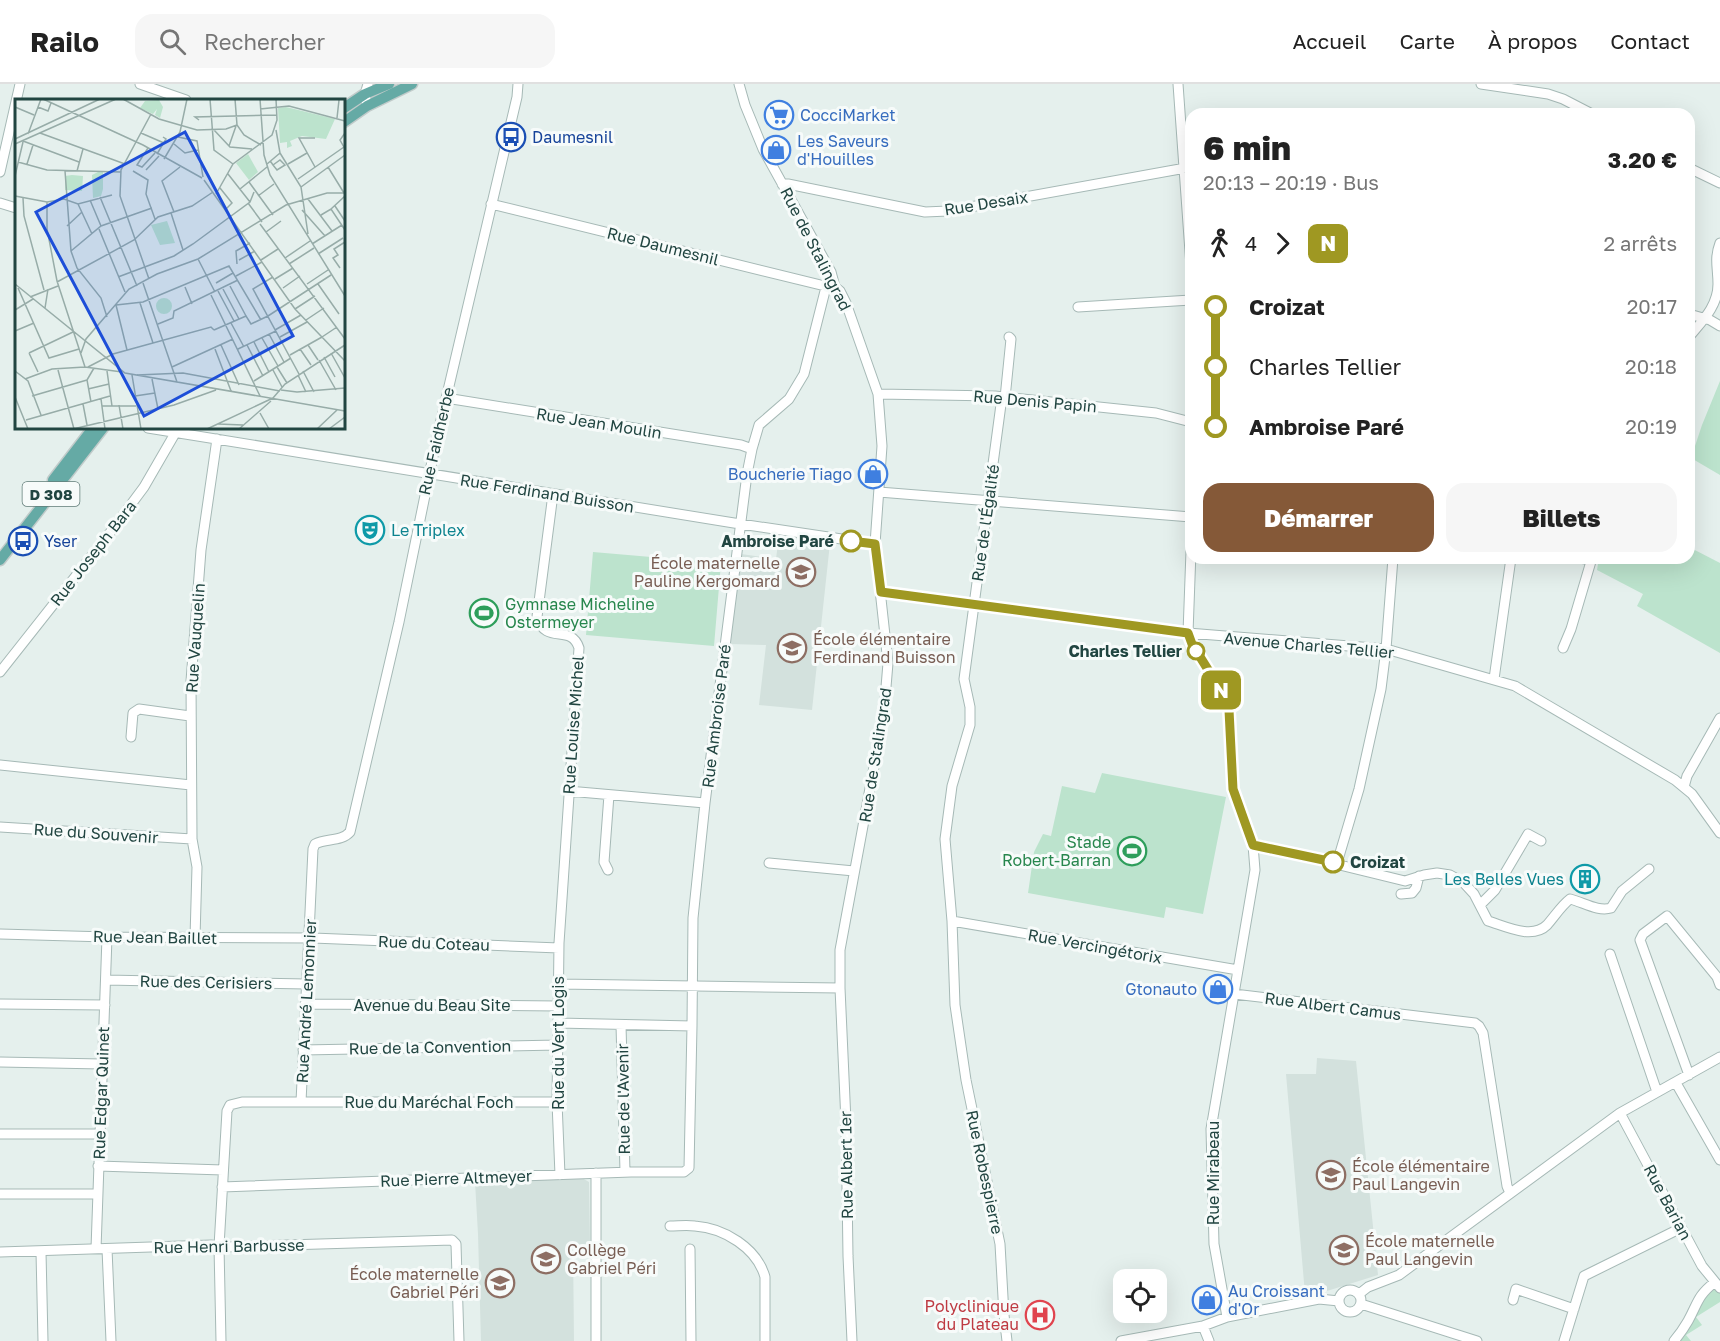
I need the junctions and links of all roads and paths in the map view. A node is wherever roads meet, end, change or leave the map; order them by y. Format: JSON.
{"nodes":[{"id":1,"x":20,"y":84,"type":"edge"},
{"id":2,"x":140,"y":84,"type":"edge"},
{"id":3,"x":390,"y":84,"type":"edge"},
{"id":4,"x":412,"y":84,"type":"edge"},
{"id":5,"x":518,"y":84,"type":"edge"},
{"id":6,"x":739,"y":84,"type":"edge"},
{"id":7,"x":1178,"y":84,"type":"edge"},
{"id":8,"x":1481,"y":84,"type":"edge"},
{"id":9,"x":367,"y":89,"type":"edge"},
{"id":10,"x":158,"y":90,"type":"junction"},
{"id":11,"x":17,"y":99,"type":"edge"},
{"id":12,"x":155,"y":99,"type":"edge"},
{"id":13,"x":183,"y":99,"type":"edge"},
{"id":14,"x":15,"y":106,"type":"edge"},
{"id":15,"x":366,"y":106,"type":"junction"},
{"id":16,"x":345,"y":107,"type":"edge"},
{"id":17,"x":1580,"y":108,"type":"edge"},
{"id":18,"x":345,"y":121,"type":"edge"},
{"id":19,"x":1185,"y":149,"type":"edge"},
{"id":20,"x":1185,"y":168,"type":"edge"},
{"id":21,"x":1695,"y":171,"type":"edge"},
{"id":22,"x":0,"y":172,"type":"edge"},
{"id":23,"x":1720,"y":183,"type":"edge"},
{"id":24,"x":782,"y":184,"type":"junction"},
{"id":25,"x":0,"y":204,"type":"edge"},
{"id":26,"x":491,"y":204,"type":"junction"},
{"id":27,"x":15,"y":208,"type":"edge"},
{"id":28,"x":1720,"y":243,"type":"edge"},
{"id":29,"x":831,"y":287,"type":"junction"},
{"id":30,"x":1185,"y":300,"type":"edge"},
{"id":31,"x":1078,"y":307,"type":"dead end"},
{"id":32,"x":1695,"y":316,"type":"edge"},
{"id":33,"x":1704,"y":319,"type":"junction"},
{"id":34,"x":1720,"y":326,"type":"edge"},
{"id":35,"x":1695,"y":330,"type":"edge"},
{"id":36,"x":1009,"y":337,"type":"dead end"},
{"id":37,"x":878,"y":393,"type":"junction"},
{"id":38,"x":446,"y":398,"type":"junction"},
{"id":39,"x":1003,"y":398,"type":"junction"},
{"id":40,"x":1185,"y":421,"type":"edge"},
{"id":41,"x":92,"y":429,"type":"edge"},
{"id":42,"x":102,"y":429,"type":"edge"},
{"id":43,"x":176,"y":430,"type":"edge"},
{"id":44,"x":217,"y":439,"type":"junction"},
{"id":45,"x":752,"y":449,"type":"junction"},
{"id":46,"x":429,"y":473,"type":"junction"},
{"id":47,"x":879,"y":492,"type":"junction"},
{"id":48,"x":553,"y":494,"type":"junction"},
{"id":49,"x":988,"y":501,"type":"junction"},
{"id":50,"x":1185,"y":517,"type":"edge"},
{"id":51,"x":740,"y":524,"type":"junction"},
{"id":52,"x":875,"y":544,"type":"junction"},
{"id":53,"x":0,"y":548,"type":"edge"},
{"id":54,"x":0,"y":560,"type":"edge"},
{"id":55,"x":1190,"y":564,"type":"edge"},
{"id":56,"x":1393,"y":564,"type":"edge"},
{"id":57,"x":1510,"y":564,"type":"edge"},
{"id":58,"x":1590,"y":564,"type":"edge"},
{"id":59,"x":881,"y":592,"type":"junction"},
{"id":60,"x":974,"y":604,"type":"junction"},
{"id":61,"x":1188,"y":633,"type":"junction"},
{"id":62,"x":1563,"y":648,"type":"dead end"},
{"id":63,"x":1386,"y":649,"type":"junction"},
{"id":64,"x":0,"y":672,"type":"edge"},
{"id":65,"x":1494,"y":679,"type":"junction"},
{"id":66,"x":190,"y":717,"type":"junction"},
{"id":67,"x":1720,"y":717,"type":"edge"},
{"id":68,"x":131,"y":737,"type":"dead end"},
{"id":69,"x":0,"y":765,"type":"edge"},
{"id":70,"x":191,"y":785,"type":"junction"},
{"id":71,"x":1683,"y":787,"type":"junction"},
{"id":72,"x":568,"y":791,"type":"junction"},
{"id":73,"x":609,"y":795,"type":"junction"},
{"id":74,"x":705,"y":803,"type":"junction"},
{"id":75,"x":0,"y":826,"type":"edge"},
{"id":76,"x":1720,"y":833,"type":"edge"},
{"id":77,"x":192,"y":839,"type":"junction"},
{"id":78,"x":1541,"y":841,"type":"dead end"},
{"id":79,"x":315,"y":844,"type":"joint"},
{"id":80,"x":1253,"y":845,"type":"junction"},
{"id":81,"x":769,"y":863,"type":"dead end"},
{"id":82,"x":1337,"y":863,"type":"junction"},
{"id":83,"x":1649,"y":869,"type":"dead end"},
{"id":84,"x":608,"y":870,"type":"dead end"},
{"id":85,"x":854,"y":871,"type":"junction"},
{"id":86,"x":1419,"y":876,"type":"junction"},
{"id":87,"x":1401,"y":894,"type":"dead end"},
{"id":88,"x":1480,"y":905,"type":"junction"},
{"id":89,"x":560,"y":911,"type":"joint"},
{"id":90,"x":952,"y":921,"type":"junction"},
{"id":91,"x":0,"y":934,"type":"edge"},
{"id":92,"x":107,"y":937,"type":"junction"},
{"id":93,"x":195,"y":938,"type":"junction"},
{"id":94,"x":309,"y":938,"type":"junction"},
{"id":95,"x":559,"y":948,"type":"junction"},
{"id":96,"x":1610,"y":954,"type":"dead end"},
{"id":97,"x":1238,"y":970,"type":"junction"},
{"id":98,"x":106,"y":980,"type":"junction"},
{"id":99,"x":306,"y":984,"type":"junction"},
{"id":100,"x":558,"y":984,"type":"junction"},
{"id":101,"x":1720,"y":985,"type":"edge"},
{"id":102,"x":693,"y":987,"type":"junction"},
{"id":103,"x":840,"y":988,"type":"junction"},
{"id":104,"x":1234,"y":994,"type":"junction"},
{"id":105,"x":0,"y":1004,"type":"edge"},
{"id":106,"x":305,"y":1004,"type":"junction"},
{"id":107,"x":105,"y":1005,"type":"junction"},
{"id":108,"x":956,"y":1005,"type":"joint"},
{"id":109,"x":558,"y":1006,"type":"junction"},
{"id":110,"x":558,"y":1023,"type":"junction"},
{"id":111,"x":621,"y":1025,"type":"junction"},
{"id":112,"x":692,"y":1026,"type":"junction"},
{"id":113,"x":558,"y":1045,"type":"junction"},
{"id":114,"x":303,"y":1050,"type":"junction"},
{"id":115,"x":1720,"y":1057,"type":"edge"},
{"id":116,"x":0,"y":1062,"type":"edge"},
{"id":117,"x":102,"y":1064,"type":"junction"},
{"id":118,"x":1689,"y":1075,"type":"junction"},
{"id":119,"x":1676,"y":1083,"type":"junction"},
{"id":120,"x":1657,"y":1092,"type":"junction"},
{"id":121,"x":301,"y":1102,"type":"junction"},
{"id":122,"x":557,"y":1102,"type":"junction"},
{"id":123,"x":1620,"y":1113,"type":"junction"},
{"id":124,"x":0,"y":1134,"type":"edge"},
{"id":125,"x":99,"y":1134,"type":"junction"},
{"id":126,"x":1720,"y":1160,"type":"edge"},
{"id":127,"x":98,"y":1166,"type":"junction"},
{"id":128,"x":689,"y":1168,"type":"joint"},
{"id":129,"x":223,"y":1170,"type":"junction"},
{"id":130,"x":625,"y":1172,"type":"junction"},
{"id":131,"x":596,"y":1173,"type":"junction"},
{"id":132,"x":560,"y":1174,"type":"junction"},
{"id":133,"x":222,"y":1187,"type":"junction"},
{"id":134,"x":1510,"y":1193,"type":"junction"},
{"id":135,"x":0,"y":1194,"type":"edge"},
{"id":136,"x":97,"y":1194,"type":"junction"},
{"id":137,"x":670,"y":1226,"type":"dead end"},
{"id":138,"x":1681,"y":1228,"type":"junction"},
{"id":139,"x":219,"y":1246,"type":"junction"},
{"id":140,"x":96,"y":1249,"type":"junction"},
{"id":141,"x":107,"y":1249,"type":"junction"},
{"id":142,"x":690,"y":1249,"type":"dead end"},
{"id":143,"x":0,"y":1252,"type":"edge"},
{"id":144,"x":41,"y":1252,"type":"junction"},
{"id":145,"x":1718,"y":1285,"type":"edge"},
{"id":146,"x":1360,"y":1299,"type":"junction"},
{"id":147,"x":1513,"y":1300,"type":"dead end"},
{"id":148,"x":1339,"y":1301,"type":"junction"},
{"id":149,"x":1574,"y":1308,"type":"junction"},
{"id":150,"x":1227,"y":1317,"type":"junction"},
{"id":151,"x":1203,"y":1326,"type":"junction"},
{"id":152,"x":43,"y":1341,"type":"edge"},
{"id":153,"x":111,"y":1341,"type":"edge"},
{"id":154,"x":221,"y":1341,"type":"edge"},
{"id":155,"x":459,"y":1341,"type":"edge"},
{"id":156,"x":596,"y":1341,"type":"edge"},
{"id":157,"x":691,"y":1341,"type":"edge"},
{"id":158,"x":765,"y":1341,"type":"edge"},
{"id":159,"x":852,"y":1341,"type":"edge"},
{"id":160,"x":1007,"y":1341,"type":"edge"},
{"id":161,"x":1121,"y":1341,"type":"edge"},
{"id":162,"x":1209,"y":1341,"type":"edge"},
{"id":163,"x":1478,"y":1341,"type":"edge"},
{"id":164,"x":1564,"y":1341,"type":"edge"},
{"id":165,"x":1674,"y":1341,"type":"edge"}],
"edges":[{"from":1,"to":11,"type":"street"},
{"from":2,"to":10,"type":"street"},
{"from":3,"to":9,"type":"main road"},
{"from":4,"to":15,"type":"main road"},
{"from":5,"to":26,"type":"street","name":"Rue Faidherbe"},
{"from":6,"to":24,"type":"street","name":"Rue de Stalingrad"},
{"from":7,"to":19,"type":"street"},
{"from":8,"to":17,"type":"street"},
{"from":9,"to":15,"type":"street"},
{"from":9,"to":16,"type":"main road"},
{"from":10,"to":12,"type":"street"},
{"from":10,"to":13,"type":"street"},
{"from":14,"to":22,"type":"street"},
{"from":15,"to":18,"type":"main road"},
{"from":20,"to":24,"type":"street","name":"Rue Desaix"},
{"from":21,"to":23,"type":"street"},
{"from":24,"to":29,"type":"street","name":"Rue de Stalingrad"},
{"from":25,"to":27,"type":"street"},
{"from":26,"to":29,"type":"street","name":"Rue Daumesnil"},
{"from":26,"to":38,"type":"street","name":"Rue Faidherbe"},
{"from":28,"to":33,"type":"street"},
{"from":29,"to":37,"type":"street","name":"Rue de Stalingrad"},
{"from":29,"to":45,"type":"street","name":"Rue Ambroise Paré"},
{"from":30,"to":31,"type":"street"},
{"from":32,"to":33,"type":"street"},
{"from":33,"to":34,"type":"street"},
{"from":33,"to":35,"type":"street"},
{"from":36,"to":39,"type":"street","name":"Rue de l'Égalité"},
{"from":37,"to":39,"type":"street","name":"Rue Denis Papin"},
{"from":37,"to":47,"type":"street","name":"Rue de Stalingrad"},
{"from":38,"to":45,"type":"street","name":"Rue Jean Moulin"},
{"from":38,"to":46,"type":"street","name":"Rue Faidherbe"},
{"from":39,"to":40,"type":"street","name":"Rue Denis Papin"},
{"from":39,"to":49,"type":"street","name":"Rue de l'Égalité"},
{"from":41,"to":53,"type":"main road","number":"D 308"},
{"from":42,"to":54,"type":"main road","number":"D 308"},
{"from":43,"to":44,"type":"street","name":"Rue Ferdinand Buisson"},
{"from":43,"to":64,"type":"street","name":"Rue Joseph Bara"},
{"from":44,"to":46,"type":"street","name":"Rue Ferdinand Buisson"},
{"from":44,"to":66,"type":"street","name":"Rue Vauquelin"},
{"from":45,"to":51,"type":"street","name":"Rue Ambroise Paré"},
{"from":46,"to":48,"type":"street","name":"Rue Ferdinand Buisson"},
{"from":46,"to":79,"type":"street","name":"Rue Faidherbe"},
{"from":47,"to":49,"type":"street"},
{"from":47,"to":52,"type":"street","name":"Rue de Stalingrad"},
{"from":48,"to":51,"type":"street","name":"Rue Ferdinand Buisson"},
{"from":48,"to":72,"type":"street","name":"Rue Louise Michel"},
{"from":49,"to":50,"type":"street"},
{"from":49,"to":60,"type":"street","name":"Rue de l'Égalité"},
{"from":51,"to":52,"type":"street","name":"Rue Ferdinand Buisson"},
{"from":51,"to":74,"type":"street","name":"Rue Ambroise Paré"},
{"from":52,"to":59,"type":"street","name":"Rue de Stalingrad"},
{"from":55,"to":61,"type":"street"},
{"from":56,"to":63,"type":"street"},
{"from":57,"to":65,"type":"street"},
{"from":58,"to":62,"type":"street"},
{"from":59,"to":60,"type":"street","name":"Avenue Charles Tellier"},
{"from":59,"to":85,"type":"street","name":"Rue de Stalingrad"},
{"from":60,"to":61,"type":"street","name":"Avenue Charles Tellier"},
{"from":60,"to":90,"type":"street","name":"Rue de l'Égalité"},
{"from":61,"to":63,"type":"street","name":"Avenue Charles Tellier"},
{"from":61,"to":80,"type":"street","name":"Rue Mirabeau"},
{"from":63,"to":65,"type":"street","name":"Avenue Charles Tellier"},
{"from":63,"to":82,"type":"street"},
{"from":65,"to":71,"type":"street","name":"Avenue Charles Tellier"},
{"from":66,"to":68,"type":"street"},
{"from":66,"to":70,"type":"street","name":"Rue Vauquelin"},
{"from":67,"to":71,"type":"street"},
{"from":69,"to":70,"type":"street"},
{"from":70,"to":77,"type":"street","name":"Rue Vauquelin"},
{"from":71,"to":76,"type":"street","name":"Avenue Charles Tellier"},
{"from":72,"to":73,"type":"street"},
{"from":72,"to":89,"type":"street","name":"Rue Louise Michel"},
{"from":73,"to":74,"type":"street"},
{"from":73,"to":84,"type":"street"},
{"from":74,"to":102,"type":"street","name":"Rue Ambroise Paré"},
{"from":75,"to":77,"type":"street","name":"Rue du Souvenir"},
{"from":77,"to":93,"type":"street","name":"Rue Vauquelin"},
{"from":78,"to":88,"type":"street"},
{"from":79,"to":94,"type":"street","name":"Rue André Lemonnier"},
{"from":80,"to":82,"type":"street"},
{"from":80,"to":97,"type":"street","name":"Rue Mirabeau"},
{"from":81,"to":85,"type":"street"},
{"from":82,"to":86,"type":"street"},
{"from":83,"to":88,"type":"street"},
{"from":85,"to":103,"type":"street","name":"Rue de Stalingrad"},
{"from":86,"to":87,"type":"street"},
{"from":86,"to":88,"type":"street"},
{"from":89,"to":95,"type":"street","name":"Rue du Vert Logis"},
{"from":90,"to":97,"type":"street","name":"Rue Vercingétorix"},
{"from":90,"to":108,"type":"street","name":"Rue de l'Égalité"},
{"from":91,"to":92,"type":"street","name":"Rue Jean Baillet"},
{"from":92,"to":93,"type":"street","name":"Rue Jean Baillet"},
{"from":92,"to":98,"type":"street","name":"Rue Edgar Quinet"},
{"from":93,"to":94,"type":"street","name":"Rue Jean Baillet"},
{"from":94,"to":95,"type":"street","name":"Rue du Coteau"},
{"from":94,"to":99,"type":"street","name":"Rue André Lemonnier"},
{"from":95,"to":100,"type":"street","name":"Rue du Vert Logis"},
{"from":96,"to":120,"type":"street"},
{"from":97,"to":104,"type":"street","name":"Rue Mirabeau"},
{"from":98,"to":99,"type":"street","name":"Rue des Cerisiers"},
{"from":98,"to":107,"type":"street","name":"Rue Edgar Quinet"},
{"from":99,"to":106,"type":"street","name":"Rue André Lemonnier"},
{"from":100,"to":102,"type":"street"},
{"from":100,"to":109,"type":"street","name":"Rue du Vert Logis"},
{"from":101,"to":118,"type":"street"},
{"from":102,"to":103,"type":"street"},
{"from":102,"to":112,"type":"street","name":"Rue Ambroise Paré"},
{"from":103,"to":159,"type":"street","name":"Rue Albert 1er"},
{"from":104,"to":134,"type":"street","name":"Rue Albert Camus"},
{"from":104,"to":150,"type":"street","name":"Rue Mirabeau"},
{"from":105,"to":107,"type":"street"},
{"from":106,"to":109,"type":"street","name":"Avenue du Beau Site"},
{"from":106,"to":114,"type":"street","name":"Rue André Lemonnier"},
{"from":107,"to":117,"type":"street","name":"Rue Edgar Quinet"},
{"from":108,"to":160,"type":"street","name":"Rue Robespierre"},
{"from":109,"to":110,"type":"street","name":"Rue du Vert Logis"},
{"from":110,"to":111,"type":"street"},
{"from":110,"to":113,"type":"street","name":"Rue du Vert Logis"},
{"from":111,"to":112,"type":"street"},
{"from":111,"to":130,"type":"street","name":"Rue de l'Avenir"},
{"from":112,"to":128,"type":"street","name":"Rue Ambroise Paré"},
{"from":113,"to":114,"type":"street","name":"Rue de la Convention"},
{"from":113,"to":122,"type":"street","name":"Rue du Vert Logis"},
{"from":114,"to":121,"type":"street","name":"Rue André Lemonnier"},
{"from":115,"to":118,"type":"street"},
{"from":116,"to":117,"type":"street"},
{"from":117,"to":125,"type":"street","name":"Rue Edgar Quinet"},
{"from":118,"to":119,"type":"street"},
{"from":119,"to":120,"type":"street"},
{"from":119,"to":126,"type":"street"},
{"from":120,"to":123,"type":"street"},
{"from":121,"to":122,"type":"street","name":"Rue du Maréchal Foch"},
{"from":121,"to":129,"type":"street","name":"Rue André Lemonnier"},
{"from":122,"to":132,"type":"street","name":"Rue du Vert Logis"},
{"from":123,"to":134,"type":"street"},
{"from":123,"to":138,"type":"street","name":"Rue Barian"},
{"from":124,"to":125,"type":"street"},
{"from":125,"to":127,"type":"street","name":"Rue Edgar Quinet"},
{"from":127,"to":129,"type":"street"},
{"from":127,"to":136,"type":"street","name":"Rue Edgar Quinet"},
{"from":128,"to":130,"type":"street","name":"Rue Pierre Altmeyer"},
{"from":129,"to":133,"type":"street","name":"Rue André Lemonnier"},
{"from":130,"to":131,"type":"street","name":"Rue Pierre Altmeyer"},
{"from":131,"to":132,"type":"street","name":"Rue Pierre Altmeyer"},
{"from":131,"to":156,"type":"street"},
{"from":132,"to":133,"type":"street","name":"Rue Pierre Altmeyer"},
{"from":133,"to":139,"type":"street","name":"Rue André Lemonnier"},
{"from":134,"to":146,"type":"street"},
{"from":135,"to":136,"type":"street"},
{"from":136,"to":140,"type":"street","name":"Rue Edgar Quinet"},
{"from":137,"to":158,"type":"street"},
{"from":138,"to":145,"type":"street","name":"Rue Barian"},
{"from":138,"to":149,"type":"street"},
{"from":139,"to":141,"type":"street","name":"Rue Henri Barbusse"},
{"from":139,"to":154,"type":"street","name":"Rue André Lemonnier"},
{"from":139,"to":155,"type":"street","name":"Rue Henri Barbusse"},
{"from":140,"to":141,"type":"street","name":"Rue Henri Barbusse"},
{"from":140,"to":144,"type":"street","name":"Rue Henri Barbusse"},
{"from":141,"to":153,"type":"street"},
{"from":142,"to":157,"type":"street"},
{"from":143,"to":144,"type":"street","name":"Rue Henri Barbusse"},
{"from":144,"to":152,"type":"street"},
{"from":145,"to":165,"type":"street"},
{"from":146,"to":148,"type":"street"},
{"from":146,"to":148,"type":"street"},
{"from":146,"to":163,"type":"street"},
{"from":147,"to":149,"type":"street"},
{"from":148,"to":150,"type":"street"},
{"from":149,"to":164,"type":"street"},
{"from":150,"to":151,"type":"street"},
{"from":151,"to":161,"type":"street"},
{"from":151,"to":162,"type":"street"}]}
